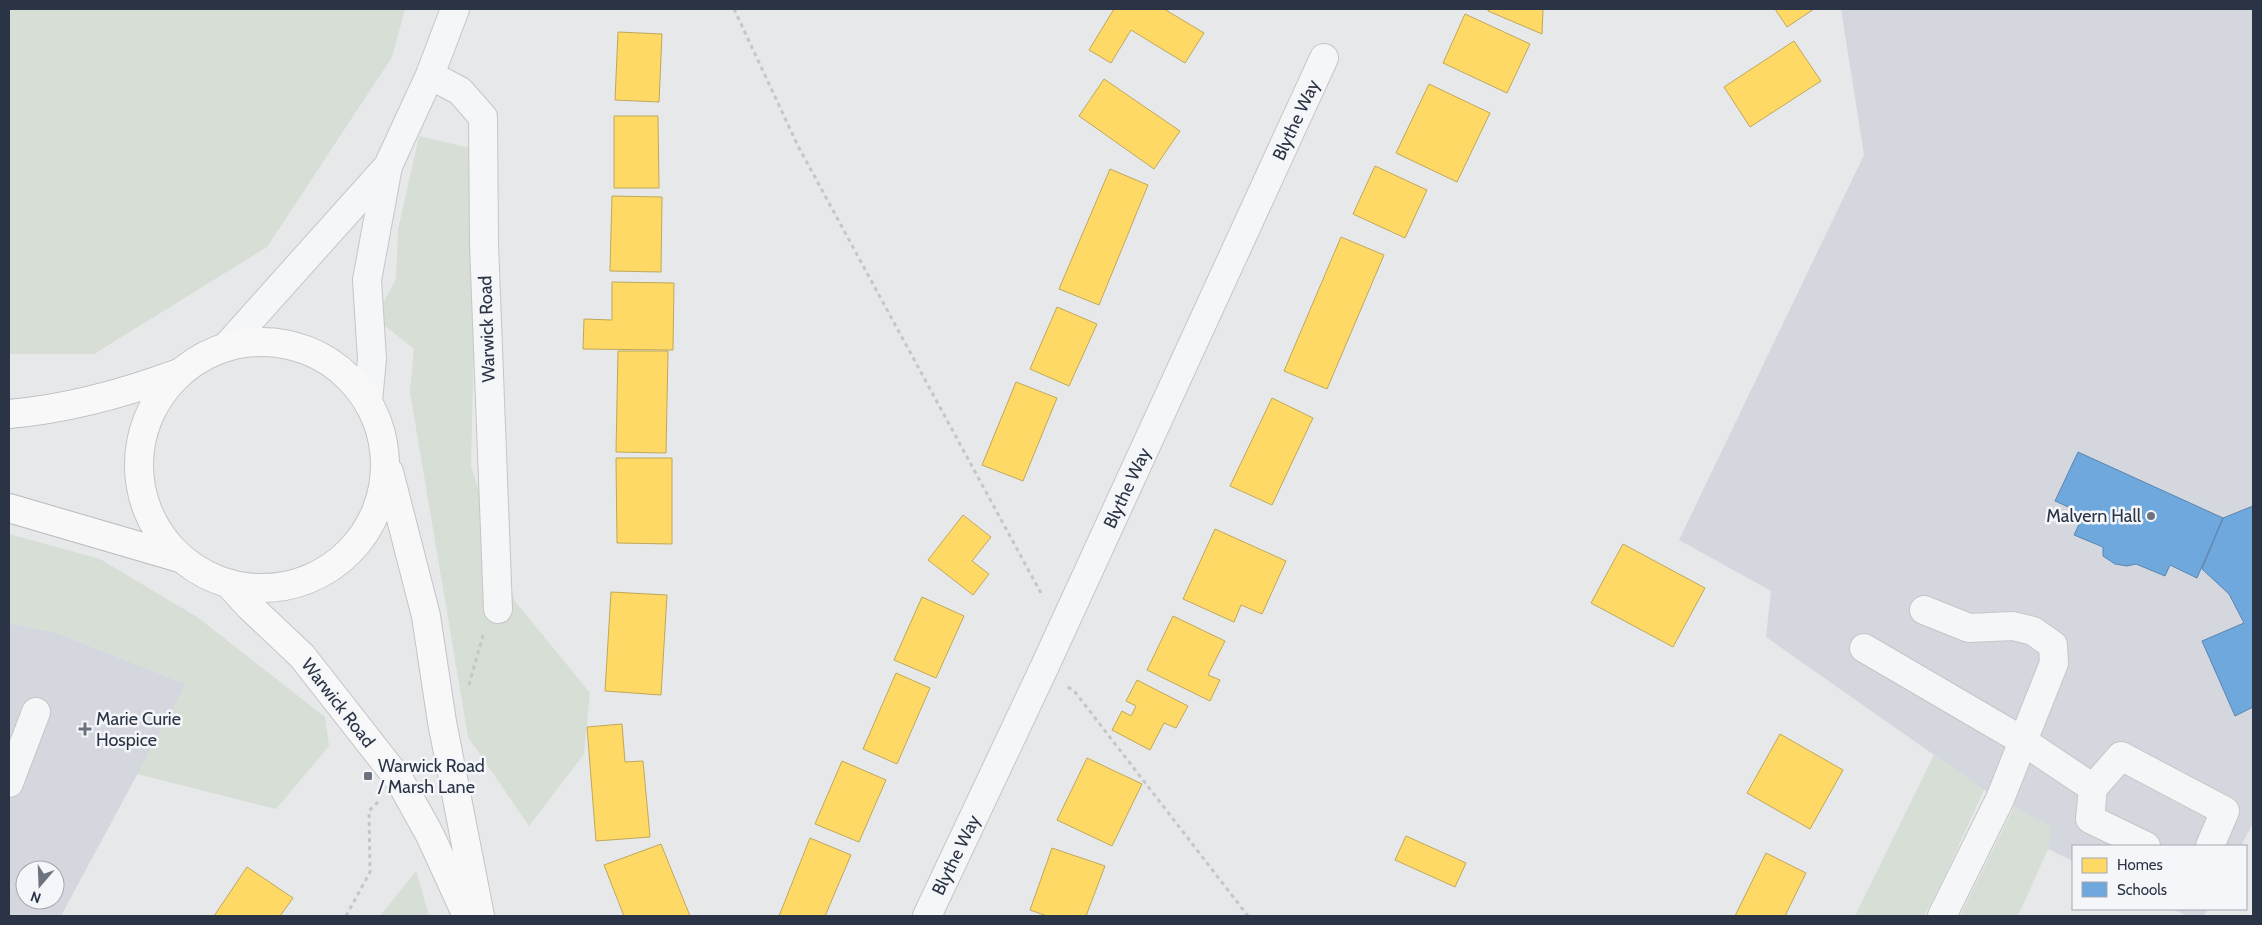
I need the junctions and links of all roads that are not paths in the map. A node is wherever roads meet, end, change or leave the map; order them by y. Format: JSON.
{"nodes":[{"id":1,"x":455,"y":9,"type":"edge"},
{"id":2,"x":1324,"y":58,"type":"dead end"},
{"id":3,"x":430,"y":75,"type":"junction"},
{"id":4,"x":388,"y":166,"type":"junction"},
{"id":5,"x":226,"y":347,"type":"junction"},
{"id":6,"x":180,"y":373,"type":"junction"},
{"id":7,"x":368,"y":401,"type":"junction"},
{"id":8,"x":9,"y":414,"type":"edge"},
{"id":9,"x":386,"y":461,"type":"junction"},
{"id":10,"x":9,"y":508,"type":"edge"},
{"id":11,"x":180,"y":558,"type":"junction"},
{"id":12,"x":229,"y":584,"type":"junction"},
{"id":13,"x":498,"y":609,"type":"dead end"},
{"id":14,"x":1924,"y":610,"type":"dead end"},
{"id":15,"x":1864,"y":648,"type":"dead end"},
{"id":16,"x":36,"y":712,"type":"dead end"},
{"id":17,"x":2023,"y":741,"type":"junction"},
{"id":18,"x":9,"y":783,"type":"edge"},
{"id":19,"x":2093,"y":788,"type":"junction"},
{"id":20,"x":2144,"y":845,"type":"edge"},
{"id":21,"x":2210,"y":845,"type":"edge"},
{"id":22,"x":468,"y":916,"type":"edge"},
{"id":23,"x":480,"y":916,"type":"edge"},
{"id":24,"x":927,"y":916,"type":"edge"},
{"id":25,"x":1942,"y":916,"type":"edge"}],
"edges":[{"from":1,"to":3,"type":"street"},
{"from":2,"to":24,"type":"street","name":"Blythe Way"},
{"from":3,"to":4,"type":"street"},
{"from":3,"to":13,"type":"street","name":"Warwick Road"},
{"from":4,"to":5,"type":"street"},
{"from":4,"to":7,"type":"street"},
{"from":5,"to":6,"type":"main road"},
{"from":5,"to":7,"type":"main road"},
{"from":6,"to":8,"type":"main road"},
{"from":6,"to":11,"type":"main road"},
{"from":7,"to":9,"type":"main road"},
{"from":9,"to":12,"type":"main road"},
{"from":9,"to":23,"type":"main road"},
{"from":10,"to":11,"type":"main road"},
{"from":11,"to":12,"type":"main road"},
{"from":12,"to":22,"type":"main road","name":"Warwick Road"},
{"from":14,"to":17,"type":"street"},
{"from":15,"to":17,"type":"street"},
{"from":16,"to":18,"type":"street"},
{"from":17,"to":19,"type":"street"},
{"from":17,"to":25,"type":"street"},
{"from":19,"to":20,"type":"street"},
{"from":19,"to":21,"type":"street"}]}
